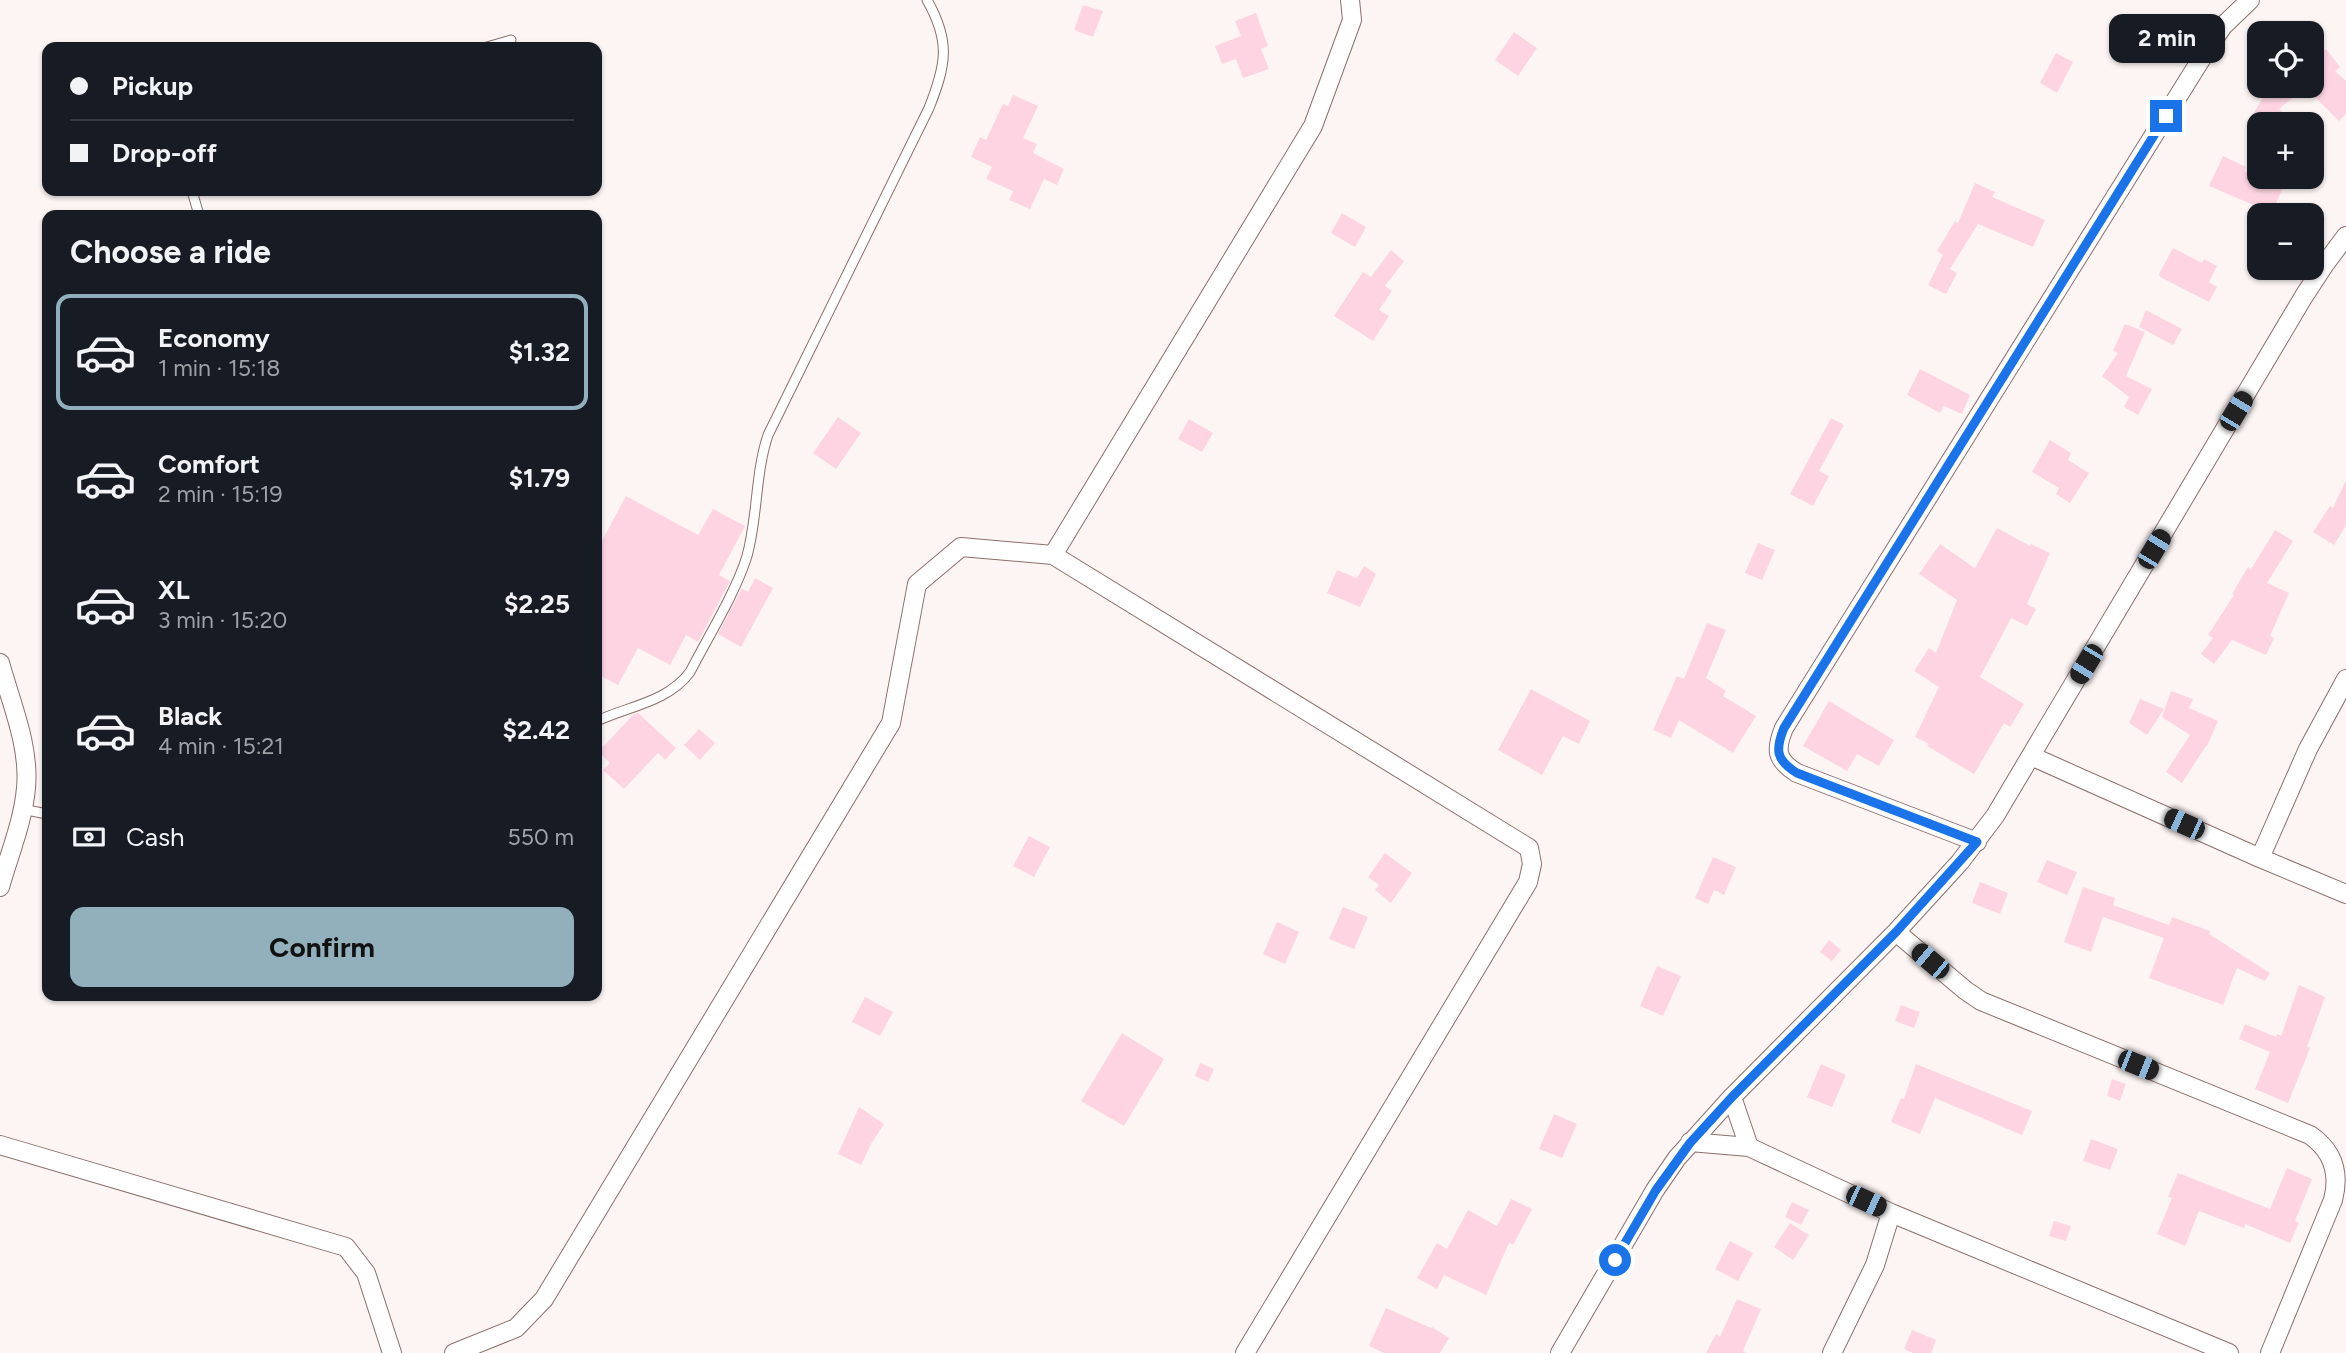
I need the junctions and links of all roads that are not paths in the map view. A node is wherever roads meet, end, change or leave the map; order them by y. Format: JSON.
{"nodes":[{"id":1,"x":927,"y":0,"type":"edge"},
{"id":2,"x":1350,"y":0,"type":"edge"},
{"id":3,"x":2250,"y":0,"type":"edge"},
{"id":4,"x":511,"y":40,"type":"dead end"},
{"id":5,"x":504,"y":42,"type":"edge"},
{"id":6,"x":2346,"y":236,"type":"edge"},
{"id":7,"x":1053,"y":555,"type":"junction"},
{"id":8,"x":0,"y":663,"type":"edge"},
{"id":9,"x":2346,"y":680,"type":"edge"},
{"id":10,"x":602,"y":719,"type":"edge"},
{"id":11,"x":2031,"y":756,"type":"junction"},
{"id":12,"x":22,"y":809,"type":"junction"},
{"id":13,"x":42,"y":813,"type":"edge"},
{"id":14,"x":1977,"y":842,"type":"junction"},
{"id":15,"x":2260,"y":858,"type":"junction"},
{"id":16,"x":0,"y":887,"type":"edge"},
{"id":17,"x":2346,"y":894,"type":"edge"},
{"id":18,"x":1896,"y":932,"type":"junction"},
{"id":19,"x":1732,"y":1097,"type":"junction"},
{"id":20,"x":1690,"y":1143,"type":"junction"},
{"id":21,"x":0,"y":1145,"type":"edge"},
{"id":22,"x":1749,"y":1147,"type":"junction"},
{"id":23,"x":1891,"y":1213,"type":"junction"},
{"id":24,"x":392,"y":1353,"type":"edge"},
{"id":25,"x":454,"y":1353,"type":"edge"},
{"id":26,"x":1245,"y":1353,"type":"edge"},
{"id":27,"x":1560,"y":1353,"type":"edge"},
{"id":28,"x":1832,"y":1353,"type":"edge"},
{"id":29,"x":2229,"y":1353,"type":"edge"},
{"id":30,"x":2270,"y":1353,"type":"edge"}],
"edges":[{"from":1,"to":10,"type":"lane"},
{"from":2,"to":7,"type":"street"},
{"from":3,"to":14,"type":"street"},
{"from":4,"to":5,"type":"lane"},
{"from":6,"to":11,"type":"street"},
{"from":7,"to":25,"type":"street"},
{"from":7,"to":26,"type":"street"},
{"from":8,"to":12,"type":"street"},
{"from":9,"to":15,"type":"street"},
{"from":11,"to":14,"type":"street"},
{"from":11,"to":15,"type":"street"},
{"from":12,"to":13,"type":"lane"},
{"from":12,"to":16,"type":"street"},
{"from":14,"to":18,"type":"street"},
{"from":15,"to":17,"type":"street"},
{"from":18,"to":19,"type":"street"},
{"from":18,"to":30,"type":"street"},
{"from":19,"to":20,"type":"street"},
{"from":19,"to":22,"type":"street"},
{"from":20,"to":22,"type":"street"},
{"from":20,"to":27,"type":"street"},
{"from":21,"to":24,"type":"street"},
{"from":22,"to":23,"type":"street"},
{"from":23,"to":28,"type":"street"},
{"from":23,"to":29,"type":"street"}]}
